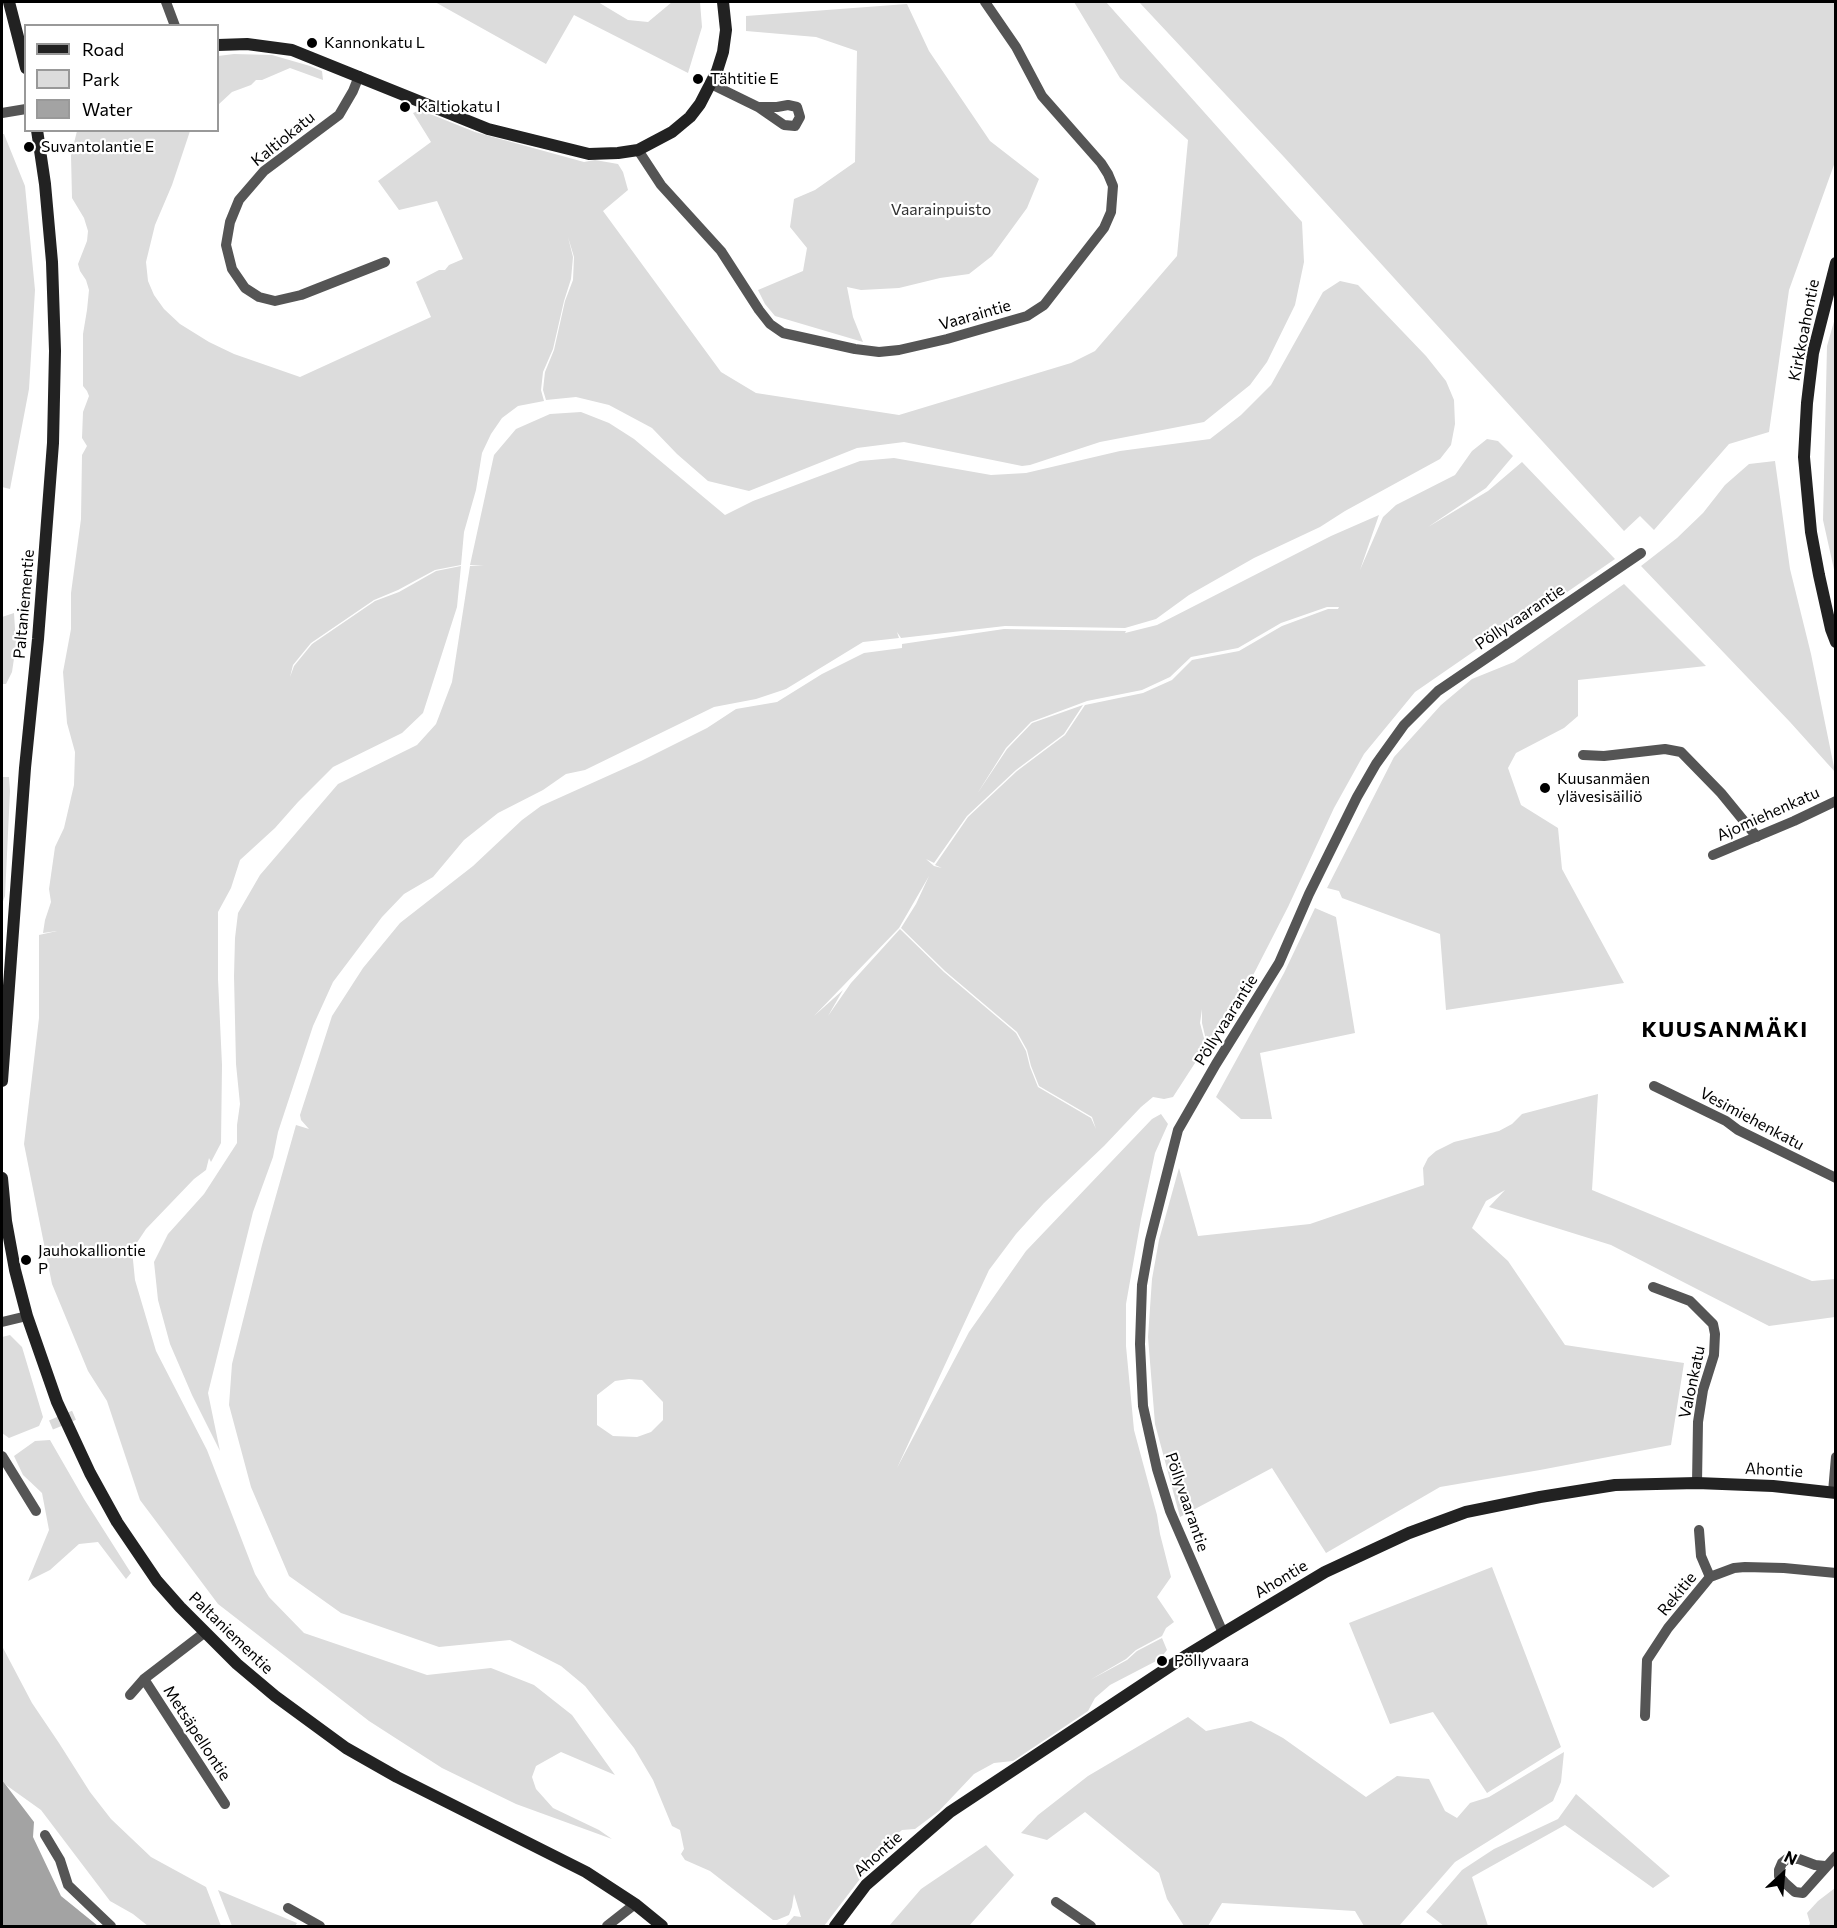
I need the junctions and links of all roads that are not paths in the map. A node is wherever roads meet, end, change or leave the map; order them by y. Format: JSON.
{"nodes":[{"id":1,"x":9,"y":2,"type":"edge"},
{"id":2,"x":166,"y":2,"type":"edge"},
{"id":3,"x":723,"y":2,"type":"edge"},
{"id":4,"x":985,"y":2,"type":"edge"},
{"id":5,"x":174,"y":24,"type":"edge"},
{"id":6,"x":219,"y":45,"type":"edge"},
{"id":7,"x":24,"y":60,"type":"edge"},
{"id":8,"x":359,"y":76,"type":"junction"},
{"id":9,"x":711,"y":84,"type":"junction"},
{"id":10,"x":758,"y":107,"type":"dead end"},
{"id":11,"x":24,"y":109,"type":"edge"},
{"id":12,"x":2,"y":113,"type":"edge"},
{"id":13,"x":38,"y":132,"type":"edge"},
{"id":14,"x":638,"y":150,"type":"junction"},
{"id":15,"x":385,"y":262,"type":"dead end"},
{"id":16,"x":1836,"y":263,"type":"edge"},
{"id":17,"x":1641,"y":553,"type":"dead end"},
{"id":18,"x":1836,"y":642,"type":"edge"},
{"id":19,"x":1583,"y":755,"type":"dead end"},
{"id":20,"x":1836,"y":801,"type":"edge"},
{"id":21,"x":1757,"y":837,"type":"junction"},
{"id":22,"x":1713,"y":855,"type":"dead end"},
{"id":23,"x":2,"y":1051,"type":"edge"},
{"id":24,"x":2,"y":1081,"type":"edge"},
{"id":25,"x":1654,"y":1086,"type":"dead end"},
{"id":26,"x":2,"y":1178,"type":"edge"},
{"id":27,"x":1836,"y":1178,"type":"edge"},
{"id":28,"x":1653,"y":1287,"type":"dead end"},
{"id":29,"x":27,"y":1316,"type":"junction"},
{"id":30,"x":2,"y":1322,"type":"edge"},
{"id":31,"x":2,"y":1456,"type":"edge"},
{"id":32,"x":1836,"y":1457,"type":"edge"},
{"id":33,"x":1696,"y":1484,"type":"junction"},
{"id":34,"x":1834,"y":1492,"type":"edge"},
{"id":35,"x":36,"y":1511,"type":"dead end"},
{"id":36,"x":1699,"y":1530,"type":"dead end"},
{"id":37,"x":1836,"y":1573,"type":"edge"},
{"id":38,"x":1710,"y":1577,"type":"junction"},
{"id":39,"x":204,"y":1632,"type":"junction"},
{"id":40,"x":1223,"y":1633,"type":"junction"},
{"id":41,"x":144,"y":1678,"type":"junction"},
{"id":42,"x":130,"y":1695,"type":"dead end"},
{"id":43,"x":1645,"y":1716,"type":"dead end"},
{"id":44,"x":225,"y":1804,"type":"dead end"},
{"id":45,"x":45,"y":1835,"type":"dead end"},
{"id":46,"x":1836,"y":1856,"type":"edge"},
{"id":47,"x":1825,"y":1866,"type":"dead end"},
{"id":48,"x":1056,"y":1902,"type":"dead end"},
{"id":49,"x":635,"y":1904,"type":"junction"},
{"id":50,"x":288,"y":1908,"type":"dead end"},
{"id":51,"x":111,"y":1926,"type":"edge"},
{"id":52,"x":320,"y":1926,"type":"edge"},
{"id":53,"x":607,"y":1926,"type":"edge"},
{"id":54,"x":662,"y":1926,"type":"edge"},
{"id":55,"x":835,"y":1926,"type":"edge"},
{"id":56,"x":1090,"y":1926,"type":"edge"}],
"edges":[{"from":1,"to":7,"type":"street"},
{"from":2,"to":5,"type":"street"},
{"from":3,"to":9,"type":"street"},
{"from":4,"to":14,"type":"street","name":"Vaaraintie"},
{"from":6,"to":8,"type":"street"},
{"from":8,"to":14,"type":"street"},
{"from":8,"to":15,"type":"street","name":"Kaltiokatu"},
{"from":9,"to":10,"type":"street"},
{"from":9,"to":14,"type":"street"},
{"from":11,"to":12,"type":"street"},
{"from":13,"to":23,"type":"street","name":"Paltaniementie"},
{"from":16,"to":18,"type":"street","name":"Kirkkoahontie"},
{"from":17,"to":40,"type":"street","name":"Pöllyvaarantie"},
{"from":19,"to":21,"type":"street"},
{"from":20,"to":21,"type":"street","name":"Ajomiehenkatu"},
{"from":21,"to":22,"type":"street","name":"Ajomiehenkatu"},
{"from":23,"to":24,"type":"street","name":"Paltaniementie"},
{"from":25,"to":27,"type":"street","name":"Vesimiehenkatu"},
{"from":26,"to":29,"type":"street","name":"Paltaniementie"},
{"from":28,"to":33,"type":"street","name":"Valonkatu"},
{"from":29,"to":30,"type":"street"},
{"from":29,"to":39,"type":"street","name":"Paltaniementie"},
{"from":31,"to":35,"type":"street"},
{"from":32,"to":34,"type":"street"},
{"from":33,"to":34,"type":"street","name":"Ahontie"},
{"from":33,"to":40,"type":"street","name":"Ahontie"},
{"from":36,"to":38,"type":"street"},
{"from":37,"to":38,"type":"street","name":"Rekitie"},
{"from":38,"to":43,"type":"street","name":"Rekitie"},
{"from":39,"to":41,"type":"street","name":"Metsäpellontie"},
{"from":39,"to":49,"type":"street","name":"Paltaniementie"},
{"from":40,"to":55,"type":"street","name":"Ahontie"},
{"from":41,"to":42,"type":"street","name":"Metsäpellontie"},
{"from":41,"to":44,"type":"street","name":"Metsäpellontie"},
{"from":45,"to":51,"type":"street"},
{"from":46,"to":47,"type":"street"},
{"from":48,"to":56,"type":"street"},
{"from":49,"to":53,"type":"street"},
{"from":49,"to":54,"type":"street","name":"Paltaniementie"},
{"from":50,"to":52,"type":"street"}]}
